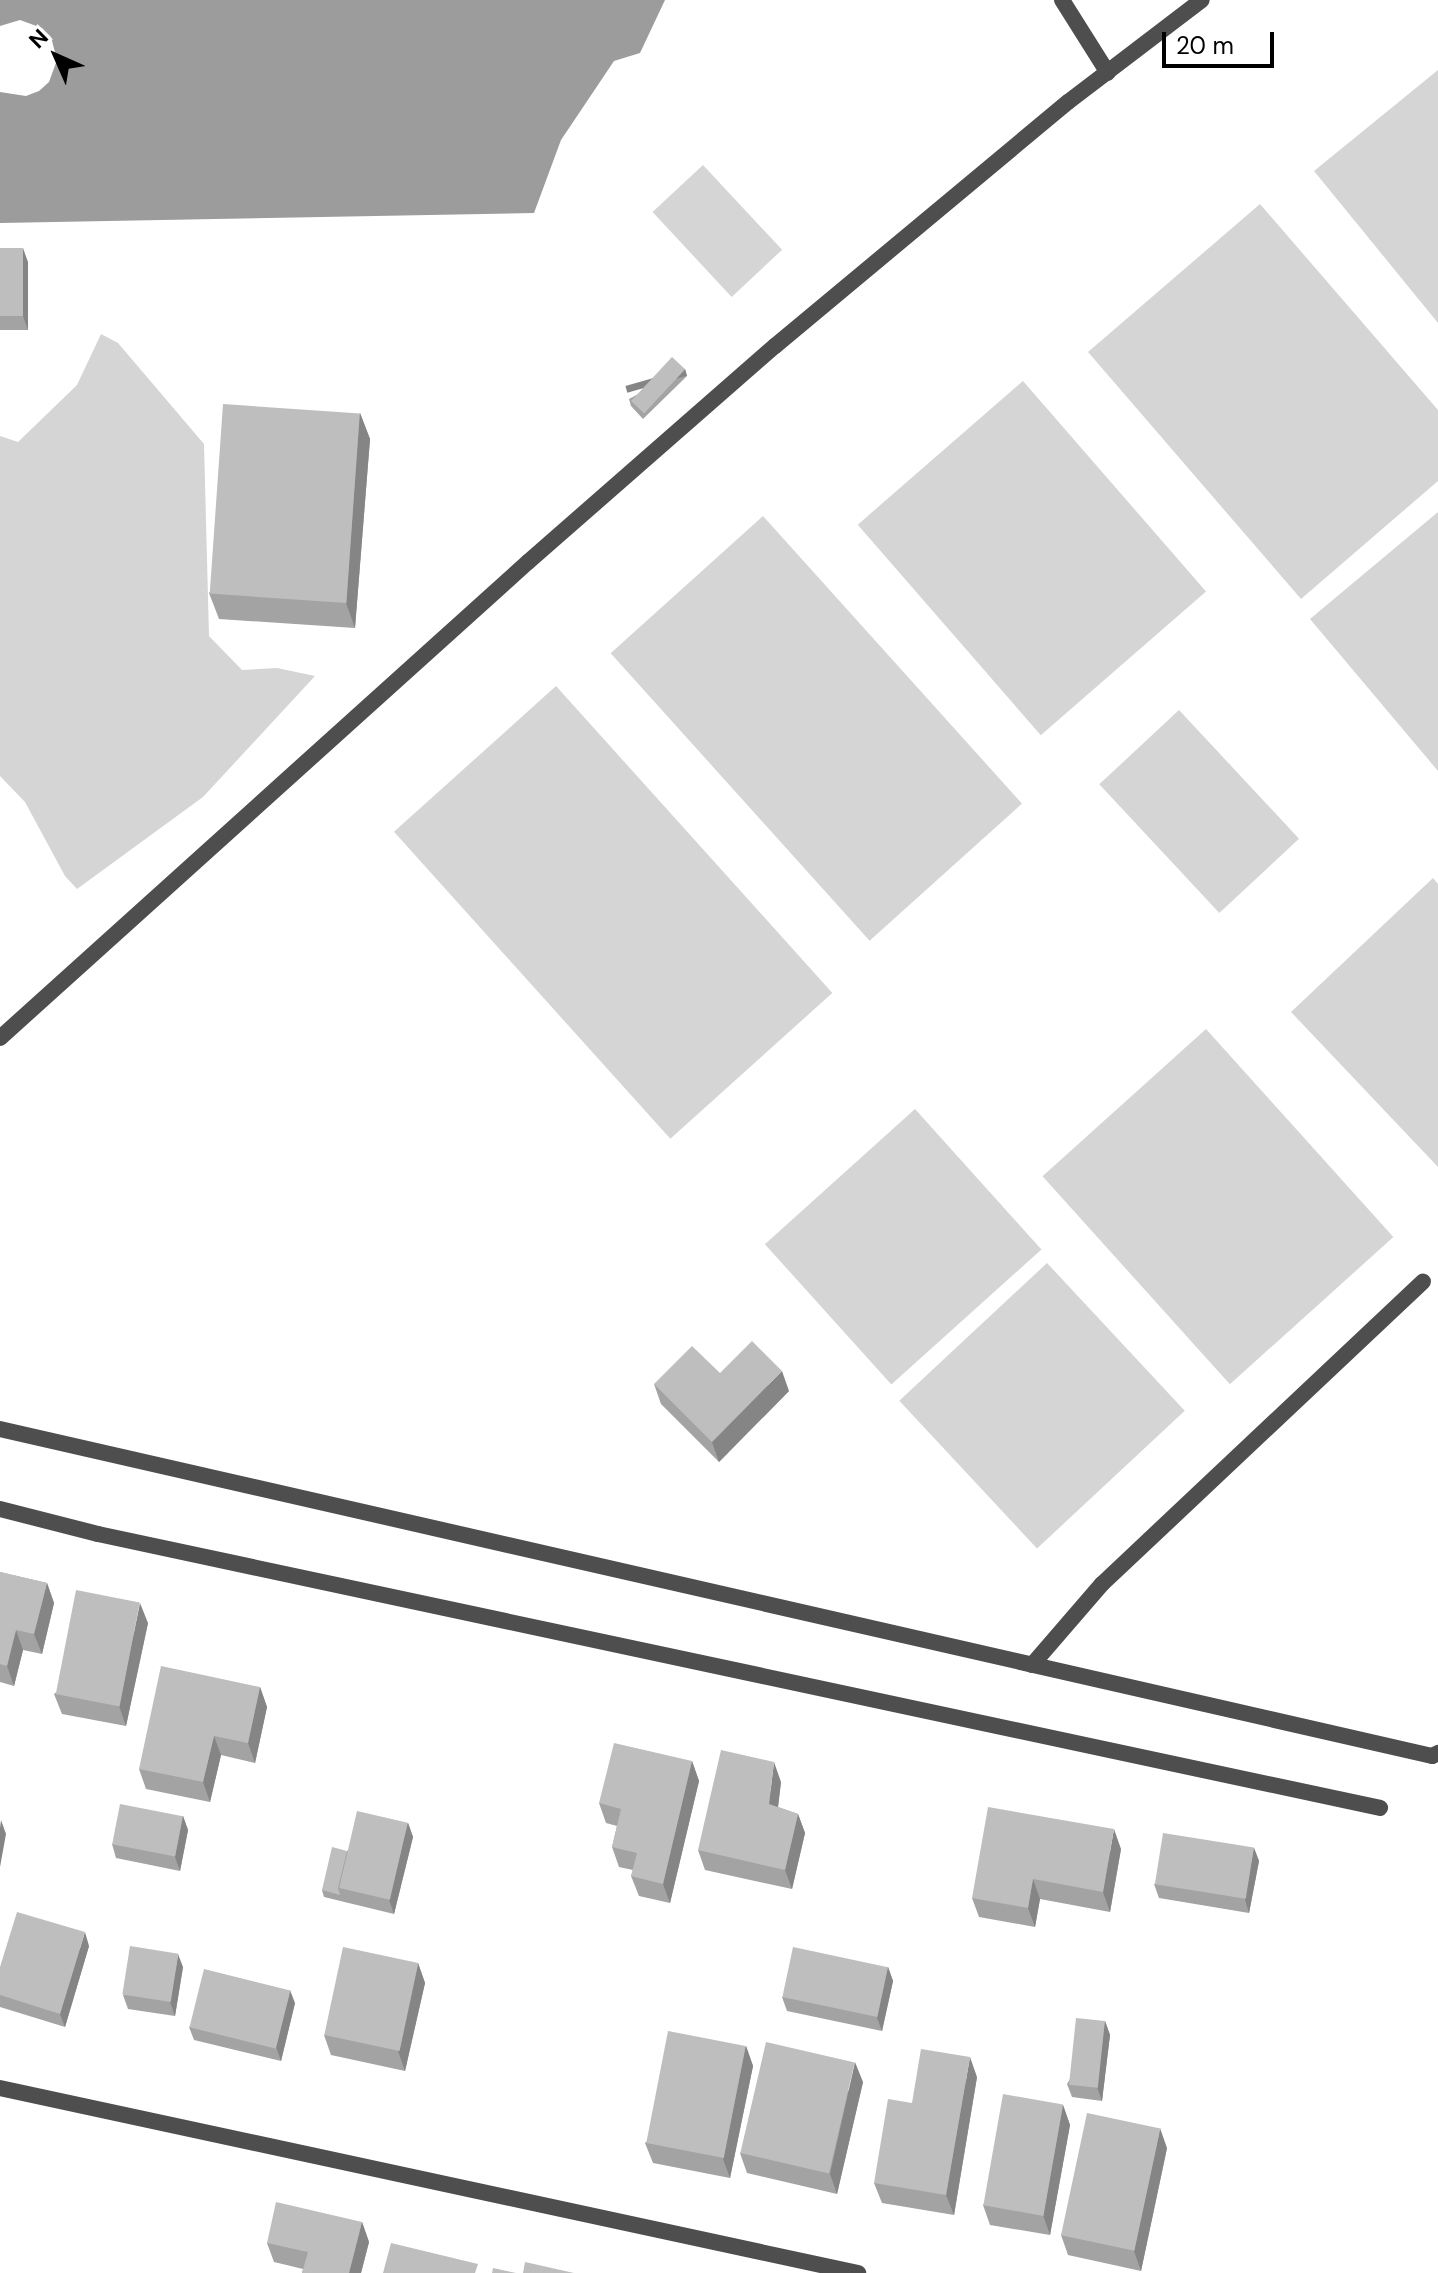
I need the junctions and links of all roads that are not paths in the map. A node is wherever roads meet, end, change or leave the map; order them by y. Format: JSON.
{"nodes":[{"id":1,"x":1062,"y":0,"type":"edge"},
{"id":2,"x":1202,"y":0,"type":"edge"},
{"id":3,"x":1108,"y":73,"type":"junction"},
{"id":4,"x":0,"y":1038,"type":"edge"},
{"id":5,"x":1423,"y":1282,"type":"dead end"},
{"id":6,"x":0,"y":1429,"type":"edge"},
{"id":7,"x":0,"y":1509,"type":"edge"},
{"id":8,"x":1032,"y":1665,"type":"junction"},
{"id":9,"x":1438,"y":1753,"type":"edge"},
{"id":10,"x":1380,"y":1808,"type":"dead end"},
{"id":11,"x":0,"y":2088,"type":"edge"},
{"id":12,"x":858,"y":2273,"type":"edge"}],
"edges":[{"from":1,"to":3,"type":"street"},
{"from":2,"to":3,"type":"street"},
{"from":3,"to":4,"type":"street"},
{"from":5,"to":8,"type":"street"},
{"from":6,"to":8,"type":"street"},
{"from":7,"to":10,"type":"street"},
{"from":8,"to":9,"type":"street"},
{"from":11,"to":12,"type":"street"}]}
